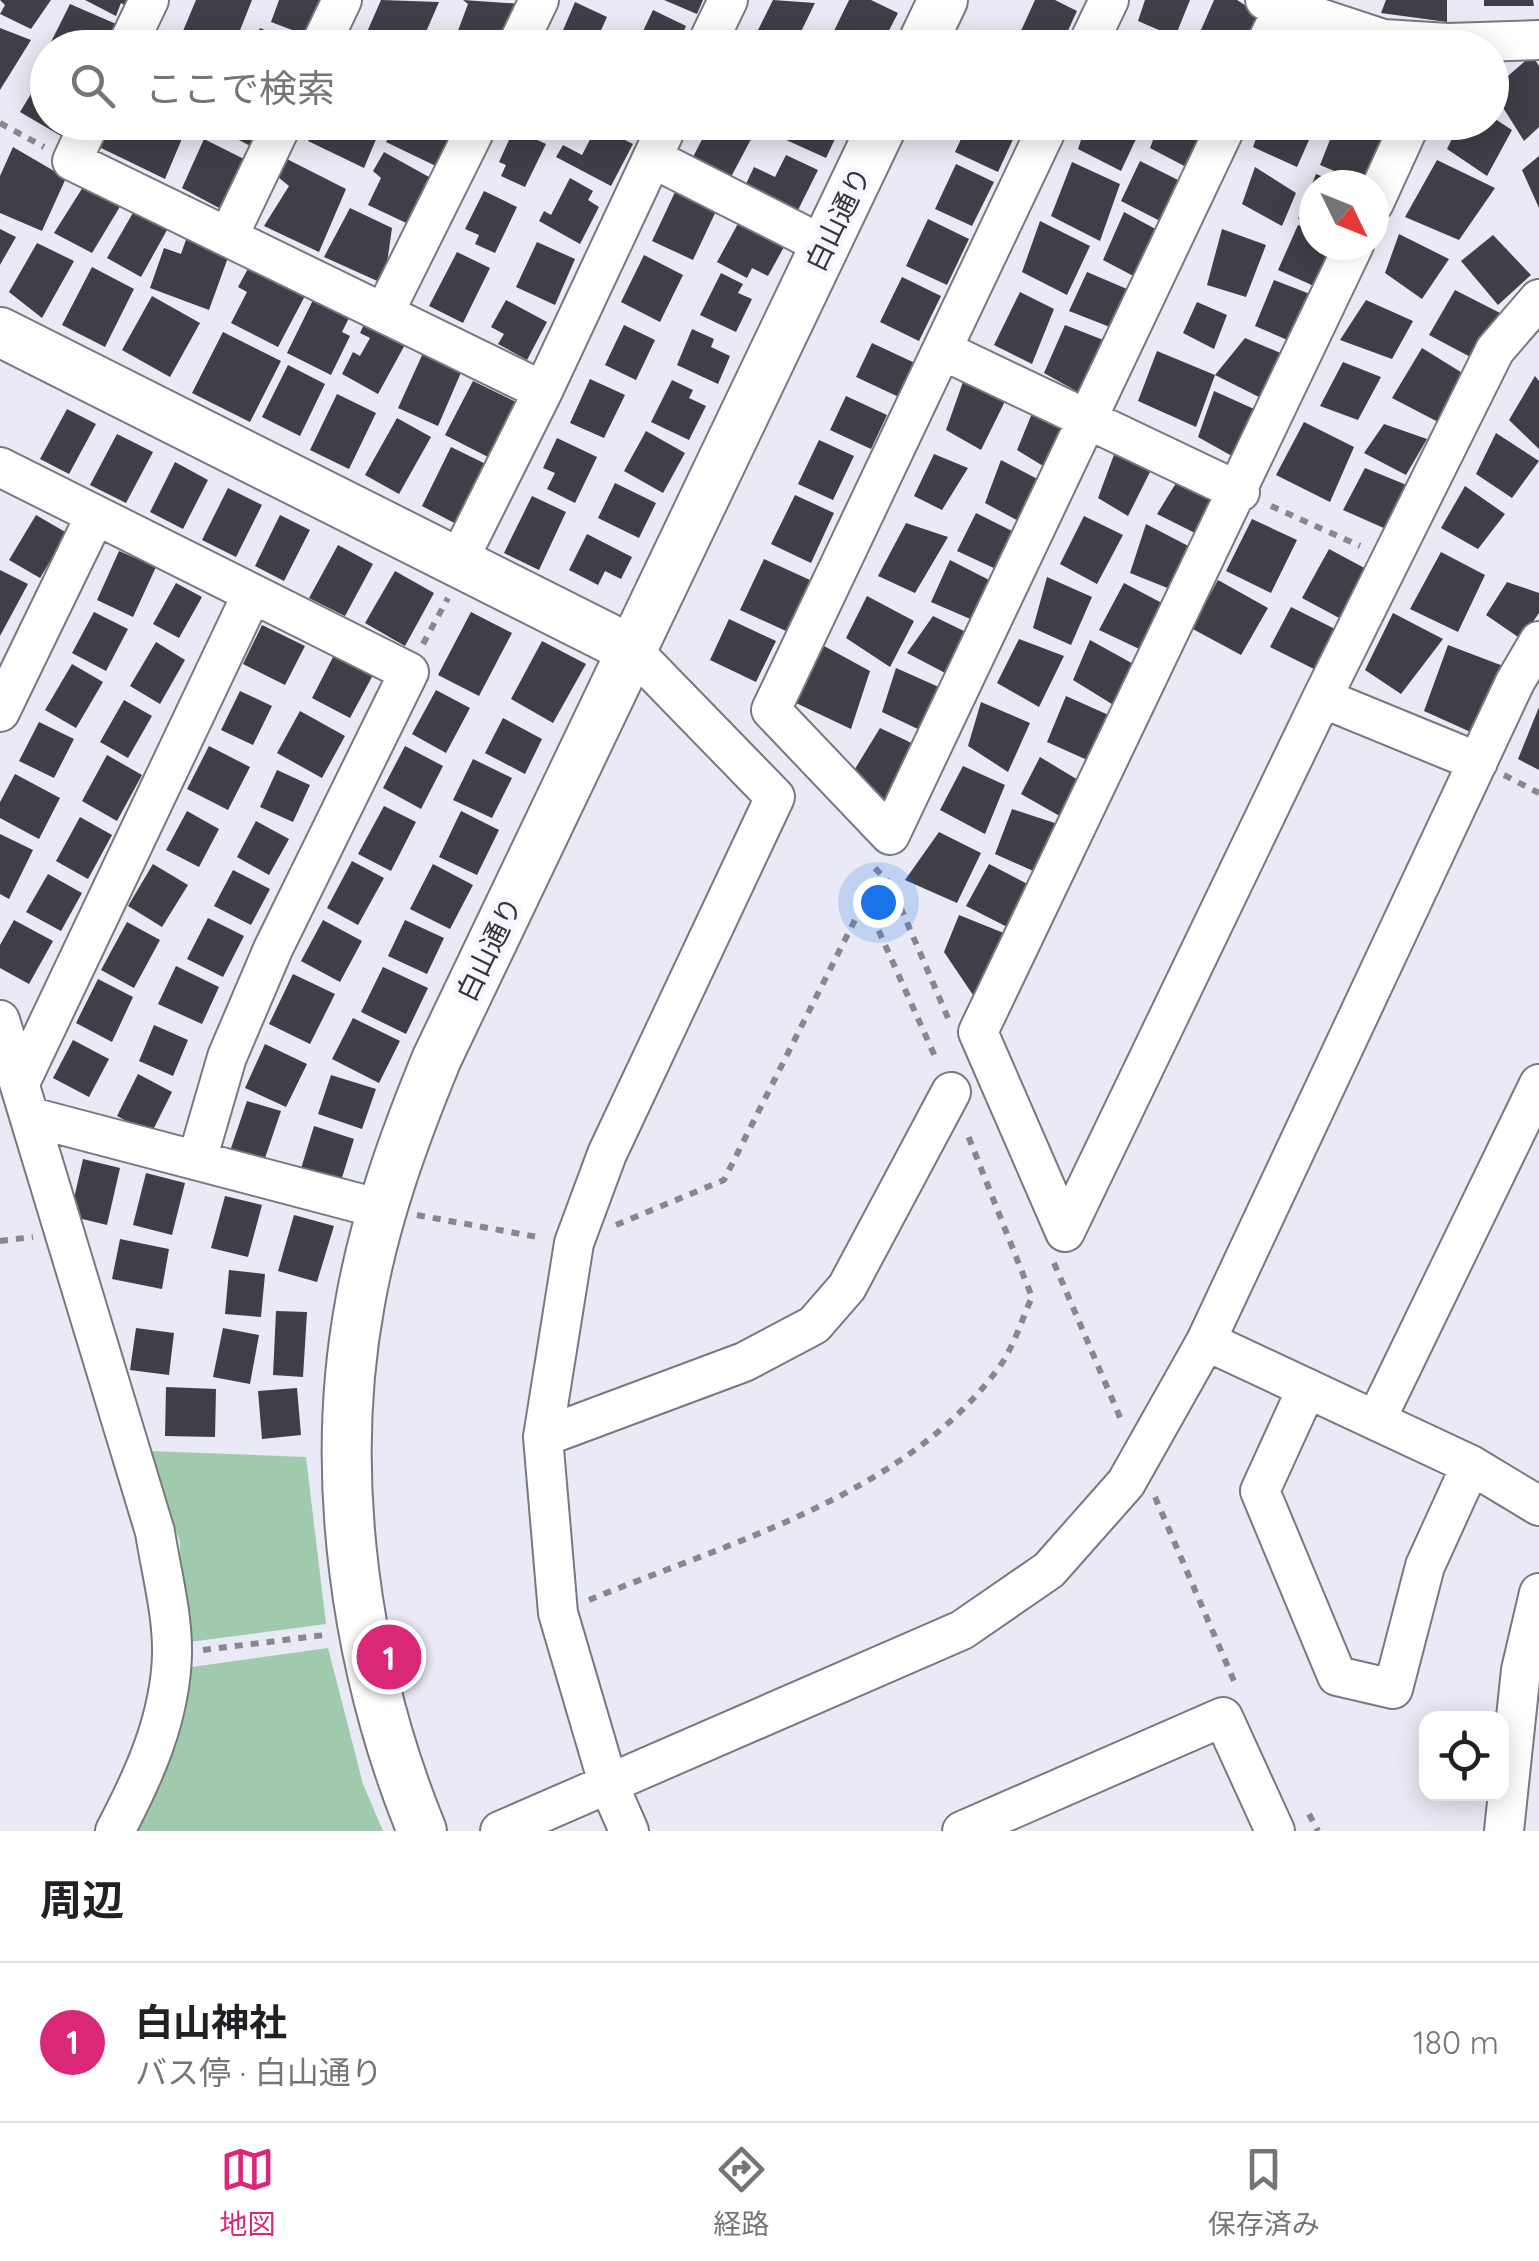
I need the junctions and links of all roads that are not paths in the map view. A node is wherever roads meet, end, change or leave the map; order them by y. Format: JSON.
{"nodes":[{"id":1,"x":149,"y":0,"type":"edge"},
{"id":2,"x":342,"y":0,"type":"edge"},
{"id":3,"x":539,"y":0,"type":"edge"},
{"id":4,"x":728,"y":0,"type":"edge"},
{"id":5,"x":943,"y":0,"type":"edge"},
{"id":6,"x":1109,"y":0,"type":"edge"},
{"id":7,"x":1274,"y":4,"type":"edge"},
{"id":8,"x":135,"y":30,"type":"edge"},
{"id":9,"x":328,"y":30,"type":"edge"},
{"id":10,"x":525,"y":30,"type":"edge"},
{"id":11,"x":714,"y":30,"type":"edge"},
{"id":12,"x":929,"y":30,"type":"edge"},
{"id":13,"x":1095,"y":30,"type":"edge"},
{"id":14,"x":1268,"y":30,"type":"edge"},
{"id":15,"x":1353,"y":30,"type":"edge"},
{"id":16,"x":1539,"y":40,"type":"edge"},
{"id":17,"x":1509,"y":42,"type":"edge"},
{"id":18,"x":82,"y":140,"type":"edge"},
{"id":19,"x":274,"y":140,"type":"edge"},
{"id":20,"x":470,"y":140,"type":"edge"},
{"id":21,"x":660,"y":140,"type":"edge"},
{"id":22,"x":875,"y":140,"type":"edge"},
{"id":23,"x":1041,"y":140,"type":"edge"},
{"id":24,"x":1219,"y":140,"type":"edge"},
{"id":25,"x":1403,"y":140,"type":"edge"},
{"id":26,"x":652,"y":158,"type":"junction"},
{"id":27,"x":1389,"y":170,"type":"edge"},
{"id":28,"x":228,"y":237,"type":"junction"},
{"id":29,"x":825,"y":246,"type":"junction"},
{"id":30,"x":1347,"y":260,"type":"edge"},
{"id":31,"x":1539,"y":300,"type":"edge"},
{"id":32,"x":384,"y":313,"type":"junction"},
{"id":33,"x":0,"y":332,"type":"edge"},
{"id":34,"x":942,"y":350,"type":"junction"},
{"id":35,"x":542,"y":390,"type":"junction"},
{"id":36,"x":1088,"y":417,"type":"junction"},
{"id":37,"x":0,"y":467,"type":"edge"},
{"id":38,"x":1240,"y":492,"type":"junction"},
{"id":39,"x":94,"y":516,"type":"junction"},
{"id":40,"x":461,"y":564,"type":"junction"},
{"id":41,"x":252,"y":594,"type":"junction"},
{"id":42,"x":1539,"y":641,"type":"edge"},
{"id":43,"x":632,"y":650,"type":"junction"},
{"id":44,"x":1322,"y":698,"type":"junction"},
{"id":45,"x":0,"y":712,"type":"edge"},
{"id":46,"x":1478,"y":762,"type":"junction"},
{"id":47,"x":0,"y":1020,"type":"edge"},
{"id":48,"x":1539,"y":1084,"type":"edge"},
{"id":49,"x":951,"y":1092,"type":"road end"},
{"id":50,"x":25,"y":1100,"type":"junction"},
{"id":51,"x":197,"y":1160,"type":"junction"},
{"id":52,"x":381,"y":1209,"type":"junction"},
{"id":53,"x":1206,"y":1342,"type":"junction"},
{"id":54,"x":1307,"y":1388,"type":"junction"},
{"id":55,"x":1376,"y":1420,"type":"junction"},
{"id":56,"x":543,"y":1437,"type":"junction"},
{"id":57,"x":1471,"y":1465,"type":"junction"},
{"id":58,"x":1539,"y":1506,"type":"edge"},
{"id":59,"x":1539,"y":1593,"type":"edge"},
{"id":60,"x":608,"y":1782,"type":"junction"},
{"id":61,"x":115,"y":1831,"type":"edge"},
{"id":62,"x":422,"y":1831,"type":"edge"},
{"id":63,"x":500,"y":1831,"type":"edge"},
{"id":64,"x":629,"y":1831,"type":"edge"},
{"id":65,"x":962,"y":1831,"type":"edge"},
{"id":66,"x":1275,"y":1831,"type":"edge"},
{"id":67,"x":1504,"y":1831,"type":"edge"}],
"edges":[{"from":1,"to":8,"type":"street"},
{"from":2,"to":9,"type":"street"},
{"from":3,"to":10,"type":"street"},
{"from":4,"to":11,"type":"street"},
{"from":5,"to":12,"type":"street"},
{"from":6,"to":13,"type":"street"},
{"from":7,"to":14,"type":"street"},
{"from":7,"to":15,"type":"street"},
{"from":16,"to":17,"type":"street"},
{"from":18,"to":28,"type":"street"},
{"from":19,"to":28,"type":"street"},
{"from":20,"to":32,"type":"street"},
{"from":21,"to":26,"type":"street"},
{"from":22,"to":29,"type":"street","name":"白山通り"},
{"from":23,"to":34,"type":"street"},
{"from":24,"to":36,"type":"street"},
{"from":25,"to":27,"type":"street"},
{"from":26,"to":29,"type":"street"},
{"from":26,"to":35,"type":"street"},
{"from":28,"to":32,"type":"street"},
{"from":29,"to":43,"type":"street","name":"白山通り"},
{"from":30,"to":38,"type":"street"},
{"from":31,"to":44,"type":"street"},
{"from":32,"to":35,"type":"street"},
{"from":33,"to":40,"type":"street"},
{"from":34,"to":36,"type":"street"},
{"from":34,"to":36,"type":"street"},
{"from":35,"to":40,"type":"street"},
{"from":36,"to":38,"type":"street"},
{"from":37,"to":39,"type":"street"},
{"from":38,"to":44,"type":"street"},
{"from":39,"to":41,"type":"street"},
{"from":39,"to":45,"type":"street"},
{"from":40,"to":43,"type":"street"},
{"from":41,"to":50,"type":"street"},
{"from":41,"to":51,"type":"street"},
{"from":42,"to":46,"type":"street"},
{"from":43,"to":52,"type":"street","name":"白山通り"},
{"from":43,"to":56,"type":"street"},
{"from":44,"to":46,"type":"street"},
{"from":46,"to":53,"type":"street"},
{"from":47,"to":50,"type":"street"},
{"from":48,"to":55,"type":"street"},
{"from":49,"to":56,"type":"street"},
{"from":50,"to":51,"type":"street"},
{"from":50,"to":61,"type":"street"},
{"from":51,"to":52,"type":"street"},
{"from":52,"to":62,"type":"street","name":"白山通り"},
{"from":53,"to":54,"type":"street"},
{"from":53,"to":60,"type":"street"},
{"from":54,"to":55,"type":"street"},
{"from":54,"to":57,"type":"street"},
{"from":55,"to":57,"type":"street"},
{"from":56,"to":60,"type":"street"},
{"from":57,"to":58,"type":"street"},
{"from":59,"to":67,"type":"street"},
{"from":60,"to":63,"type":"street"},
{"from":60,"to":64,"type":"street"},
{"from":65,"to":66,"type":"street"}]}
